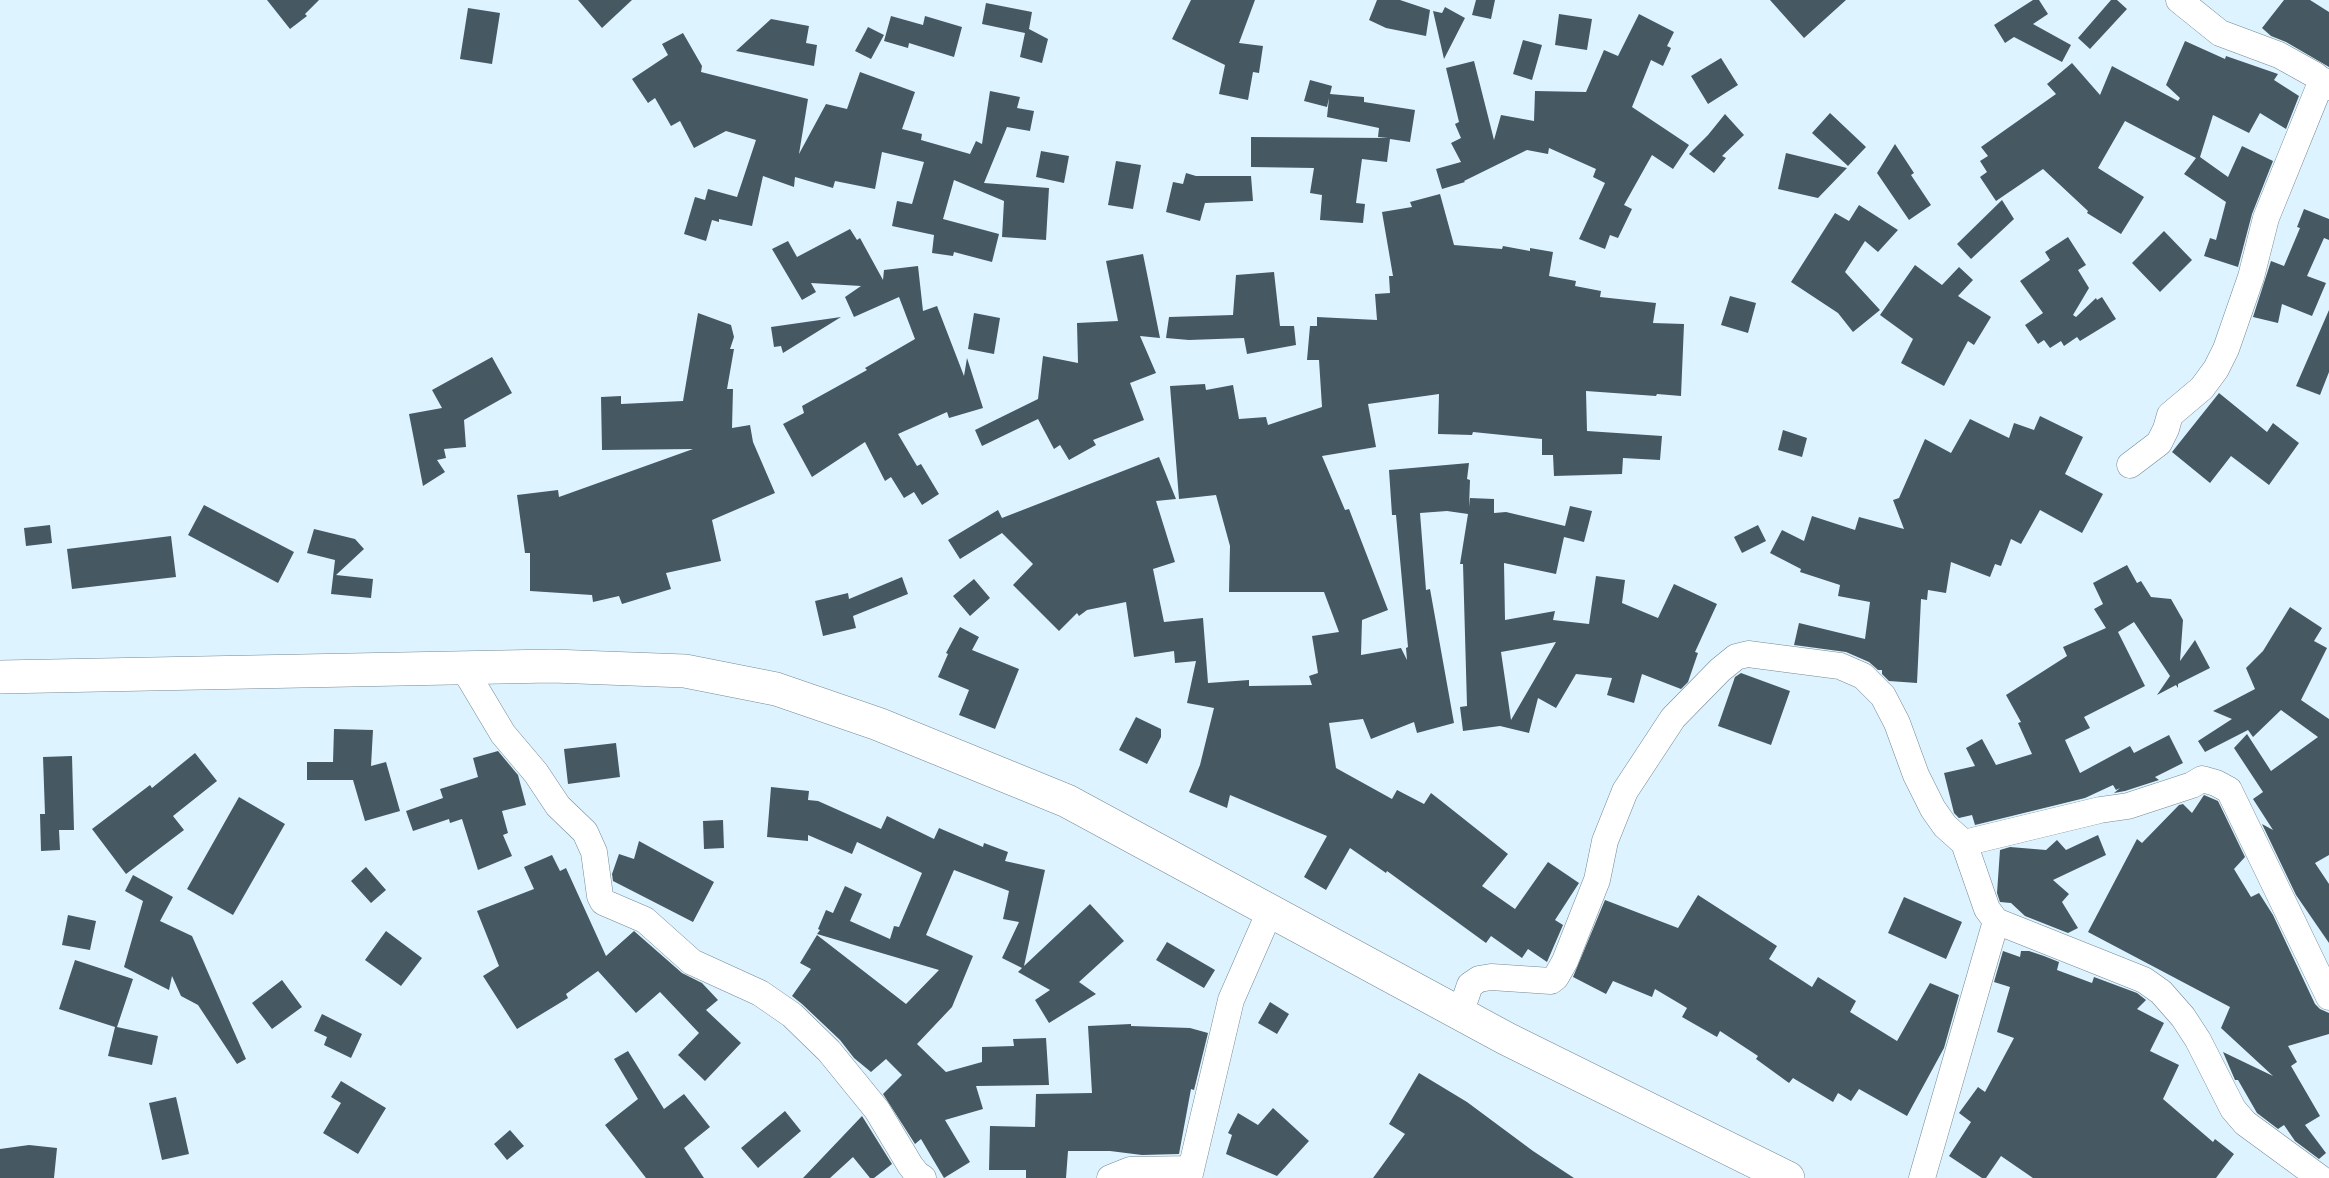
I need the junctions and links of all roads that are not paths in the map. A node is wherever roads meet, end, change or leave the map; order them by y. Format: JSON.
{"nodes":[{"id":1,"x":2179,"y":0,"type":"edge"},
{"id":2,"x":2325,"y":84,"type":"edge"},
{"id":3,"x":2130,"y":465,"type":"dead end"},
{"id":4,"x":463,"y":668,"type":"junction"},
{"id":5,"x":0,"y":677,"type":"edge"},
{"id":6,"x":1964,"y":843,"type":"junction"},
{"id":7,"x":1270,"y":911,"type":"junction"},
{"id":8,"x":1996,"y":921,"type":"junction"},
{"id":9,"x":2329,"y":997,"type":"edge"},
{"id":10,"x":1460,"y":1014,"type":"junction"},
{"id":11,"x":1190,"y":1174,"type":"edge"},
{"id":12,"x":923,"y":1178,"type":"edge"},
{"id":13,"x":1110,"y":1178,"type":"edge"},
{"id":14,"x":1788,"y":1178,"type":"edge"},
{"id":15,"x":1922,"y":1178,"type":"edge"},
{"id":16,"x":2320,"y":1178,"type":"edge"}],
"edges":[{"from":1,"to":2,"type":"street"},
{"from":2,"to":3,"type":"street"},
{"from":4,"to":5,"type":"main road"},
{"from":4,"to":7,"type":"main road"},
{"from":4,"to":12,"type":"street"},
{"from":6,"to":8,"type":"street"},
{"from":6,"to":9,"type":"street"},
{"from":6,"to":10,"type":"street"},
{"from":7,"to":10,"type":"main road"},
{"from":7,"to":11,"type":"street"},
{"from":8,"to":15,"type":"street"},
{"from":8,"to":16,"type":"street"},
{"from":10,"to":14,"type":"main road"},
{"from":11,"to":13,"type":"street"}]}
